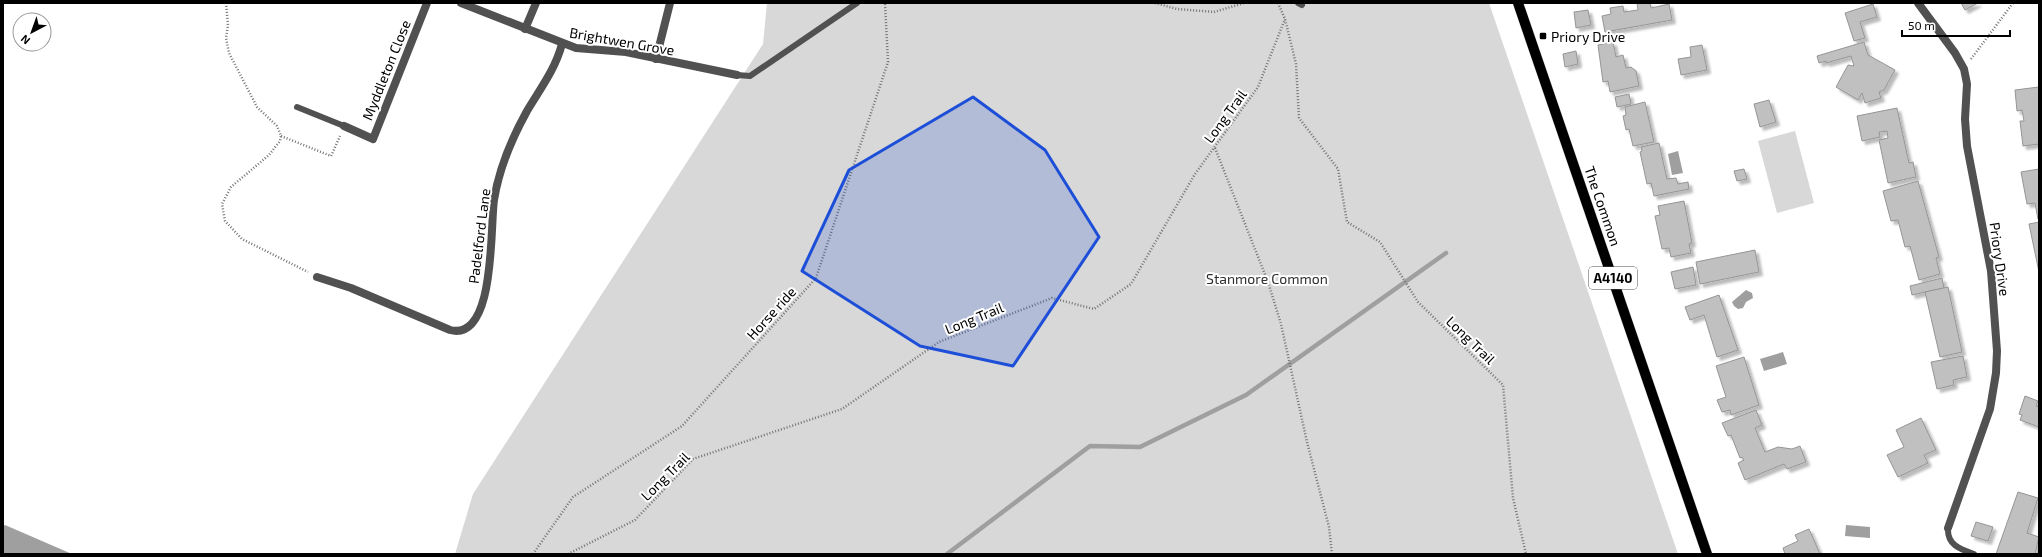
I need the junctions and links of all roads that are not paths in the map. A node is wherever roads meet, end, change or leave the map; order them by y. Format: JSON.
{"nodes":[{"id":1,"x":427,"y":3,"type":"edge"},
{"id":2,"x":461,"y":3,"type":"edge"},
{"id":3,"x":536,"y":3,"type":"edge"},
{"id":4,"x":670,"y":3,"type":"edge"},
{"id":5,"x":857,"y":3,"type":"edge"},
{"id":6,"x":1518,"y":3,"type":"edge"},
{"id":7,"x":1918,"y":3,"type":"edge"},
{"id":8,"x":525,"y":29,"type":"junction"},
{"id":9,"x":562,"y":44,"type":"junction"},
{"id":10,"x":656,"y":59,"type":"junction"},
{"id":11,"x":737,"y":74,"type":"joint"},
{"id":12,"x":296,"y":107,"type":"dead end"},
{"id":13,"x":344,"y":126,"type":"joint"},
{"id":14,"x":317,"y":277,"type":"road end"},
{"id":15,"x":1948,"y":528,"type":"joint"},
{"id":16,"x":1707,"y":554,"type":"edge"},
{"id":17,"x":1974,"y":554,"type":"edge"}],
"edges":[{"from":1,"to":13,"type":"street","name":"Myddleton Close"},
{"from":2,"to":8,"type":"street","name":"Brightwen Grove"},
{"from":3,"to":8,"type":"street"},
{"from":4,"to":10,"type":"street"},
{"from":5,"to":11,"type":"lane"},
{"from":6,"to":16,"type":"main road","name":"The Common","number":"A4140"},
{"from":7,"to":15,"type":"street","name":"Priory Drive"},
{"from":8,"to":9,"type":"street","name":"Brightwen Grove"},
{"from":9,"to":10,"type":"street","name":"Brightwen Grove"},
{"from":9,"to":14,"type":"street","name":"Padelford Lane"},
{"from":10,"to":11,"type":"street","name":"Brightwen Grove"},
{"from":12,"to":13,"type":"lane"},
{"from":15,"to":17,"type":"lane"}]}
